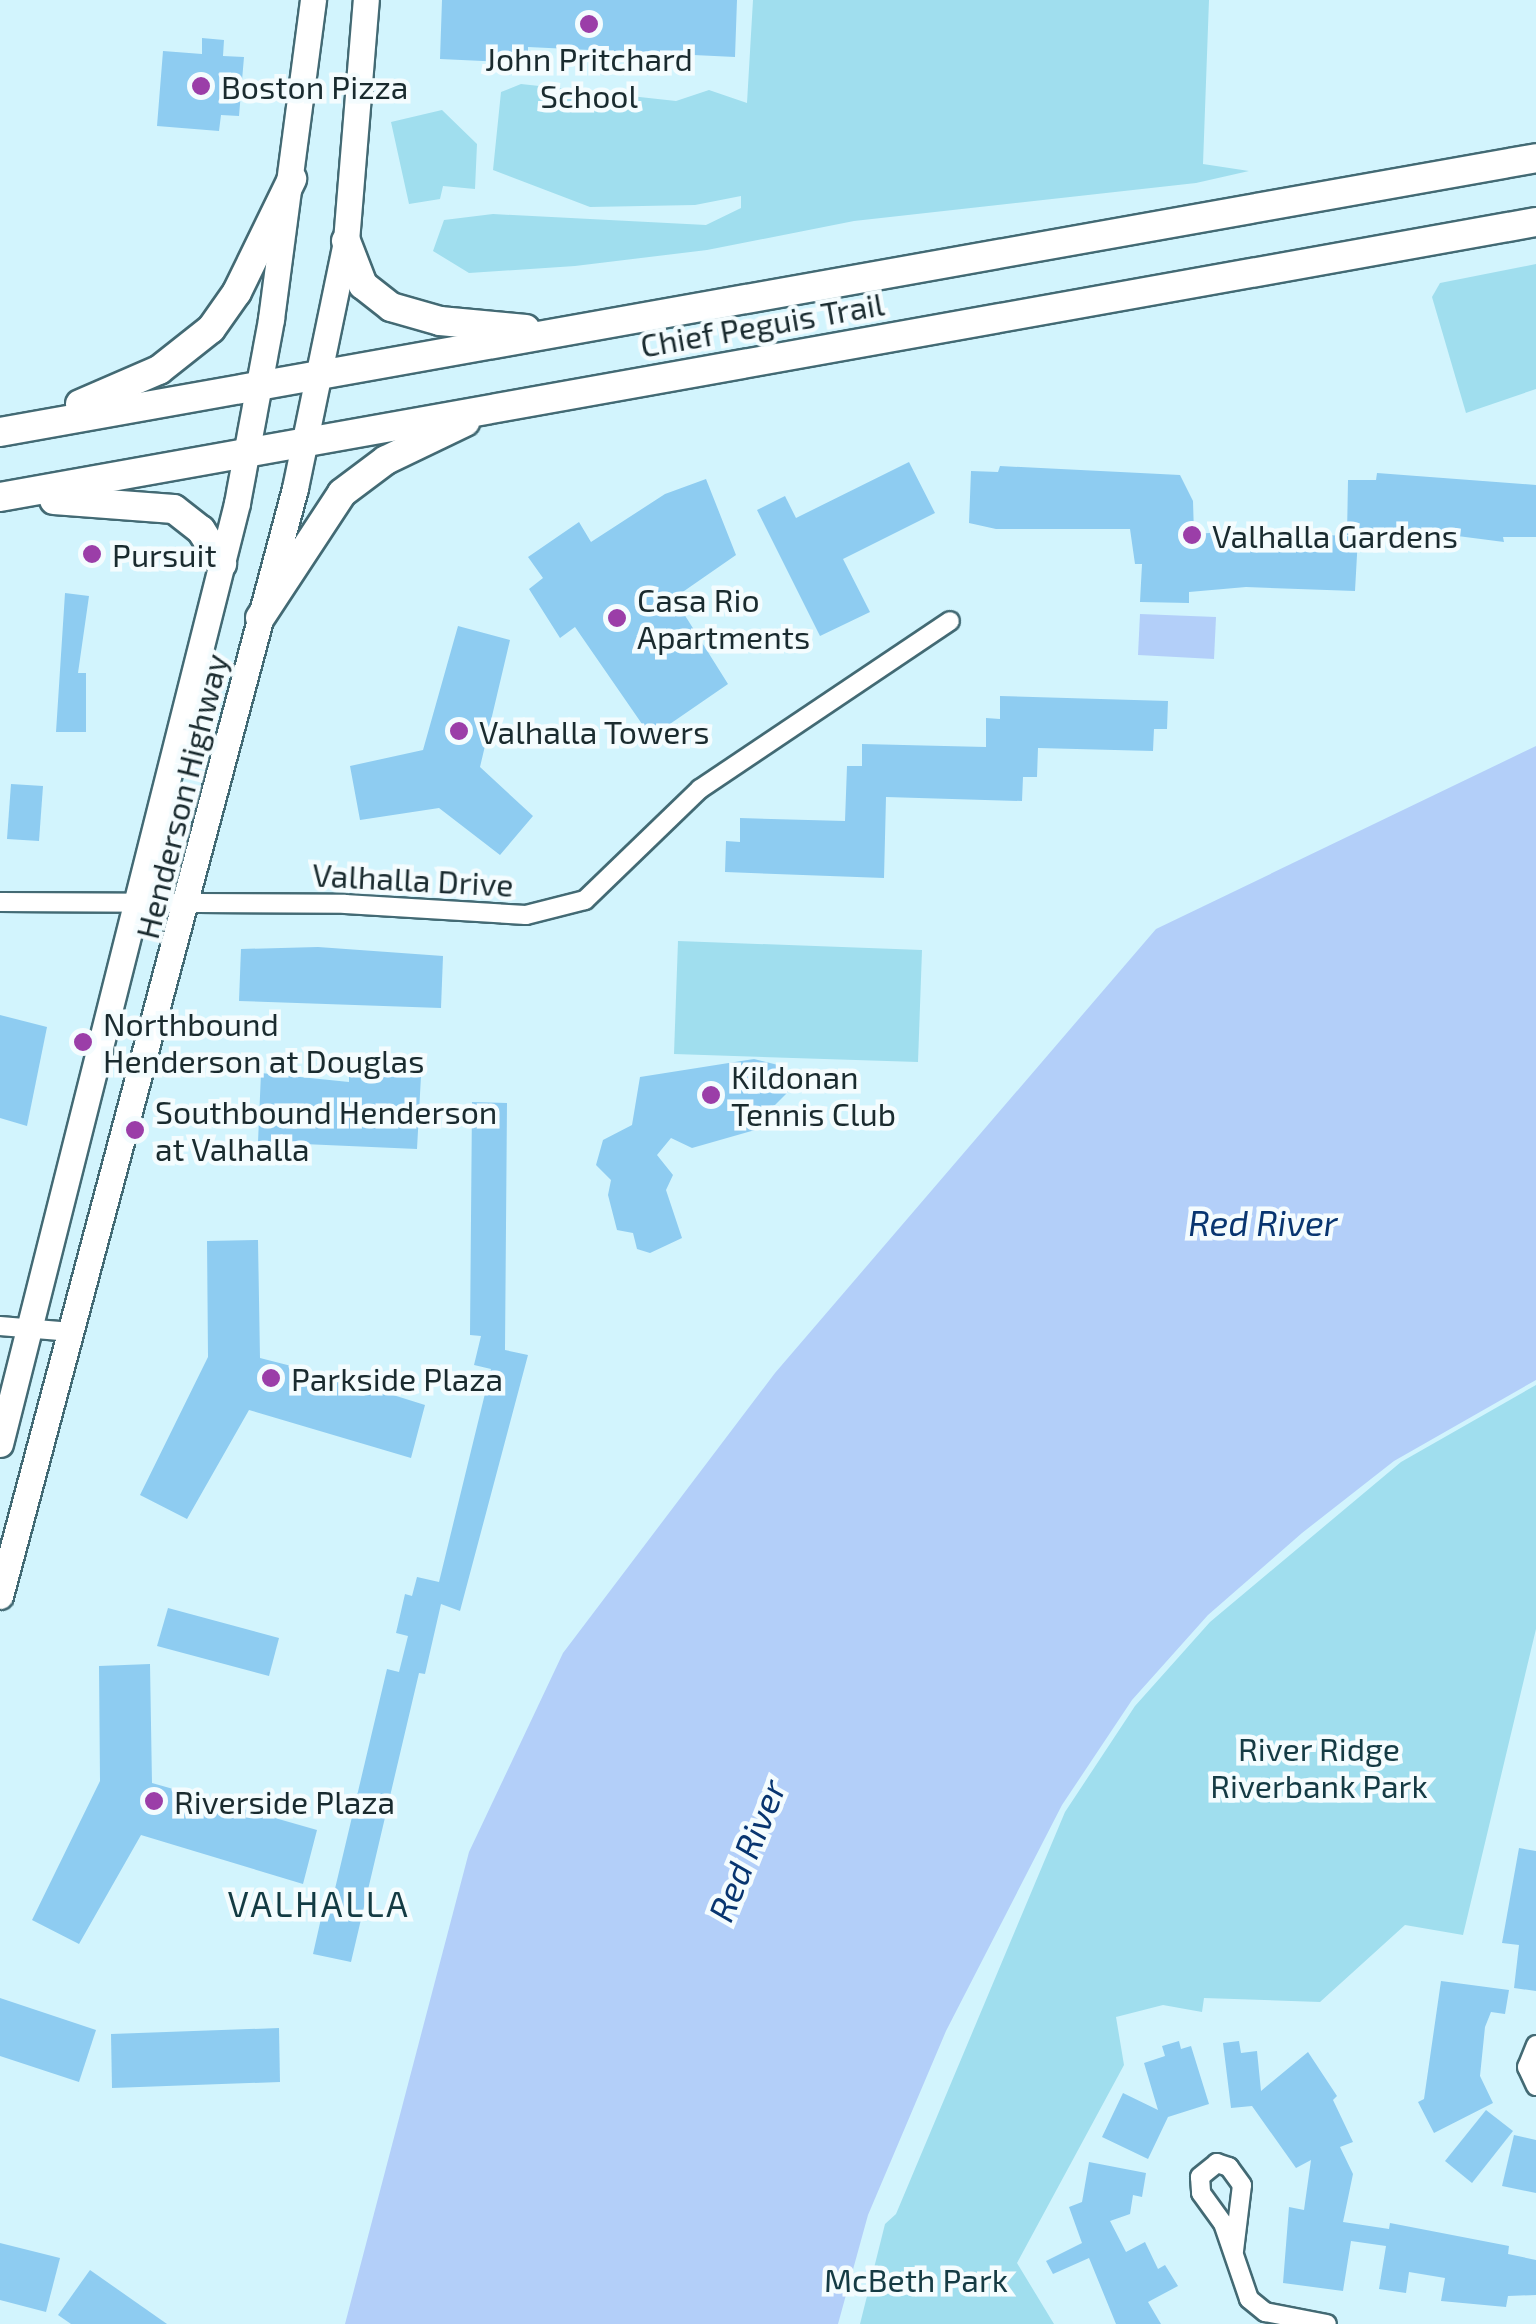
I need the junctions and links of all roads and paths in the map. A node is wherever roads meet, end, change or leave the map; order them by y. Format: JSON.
{"nodes":[{"id":1,"x":313,"y":0,"type":"edge"},
{"id":2,"x":366,"y":0,"type":"edge"},
{"id":3,"x":1536,"y":158,"type":"edge"},
{"id":4,"x":292,"y":179,"type":"junction"},
{"id":5,"x":1536,"y":222,"type":"edge"},
{"id":6,"x":346,"y":241,"type":"junction"},
{"id":7,"x":562,"y":332,"type":"junction"},
{"id":8,"x":320,"y":376,"type":"junction"},
{"id":9,"x":259,"y":387,"type":"junction"},
{"id":10,"x":491,"y":409,"type":"junction"},
{"id":11,"x":35,"y":425,"type":"junction"},
{"id":12,"x":0,"y":432,"type":"edge"},
{"id":13,"x":306,"y":441,"type":"junction"},
{"id":14,"x":246,"y":452,"type":"junction"},
{"id":15,"x":1,"y":497,"type":"edge"},
{"id":16,"x":222,"y":564,"type":"junction"},
{"id":17,"x":260,"y":618,"type":"junction"},
{"id":18,"x":950,"y":621,"type":"dead end"},
{"id":19,"x":188,"y":901,"type":"junction"},
{"id":20,"x":0,"y":902,"type":"edge"},
{"id":21,"x":136,"y":905,"type":"junction"},
{"id":22,"x":0,"y":1326,"type":"edge"},
{"id":23,"x":30,"y":1328,"type":"junction"},
{"id":24,"x":72,"y":1332,"type":"junction"},
{"id":25,"x":0,"y":1444,"type":"edge"},
{"id":26,"x":1,"y":1591,"type":"edge"},
{"id":27,"x":1536,"y":2046,"type":"edge"},
{"id":28,"x":1536,"y":2086,"type":"edge"},
{"id":29,"x":1234,"y":2251,"type":"dead end"},
{"id":30,"x":1327,"y":2324,"type":"edge"}],
"edges":[{"from":1,"to":4,"type":"main road","name":"Henderson Highway"},
{"from":2,"to":6,"type":"main road","name":"Henderson Highway"},
{"from":3,"to":7,"type":"main road","name":"Chief Peguis Trail"},
{"from":4,"to":9,"type":"main road","name":"Henderson Highway"},
{"from":4,"to":11,"type":"main road"},
{"from":5,"to":10,"type":"main road","name":"Chief Peguis Trail"},
{"from":6,"to":7,"type":"main road"},
{"from":6,"to":8,"type":"main road","name":"Henderson Highway"},
{"from":7,"to":8,"type":"main road","name":"Chief Peguis Trail"},
{"from":8,"to":9,"type":"main road","name":"Chief Peguis Trail"},
{"from":8,"to":13,"type":"main road","name":"Henderson Highway"},
{"from":9,"to":11,"type":"main road","name":"Chief Peguis Trail"},
{"from":9,"to":14,"type":"main road","name":"Henderson Highway"},
{"from":10,"to":13,"type":"main road","name":"Chief Peguis Trail"},
{"from":10,"to":17,"type":"main road"},
{"from":11,"to":12,"type":"main road","name":"Chief Peguis Trail"},
{"from":13,"to":14,"type":"main road","name":"Chief Peguis Trail"},
{"from":13,"to":17,"type":"main road","name":"Henderson Highway"},
{"from":14,"to":15,"type":"main road","name":"Chief Peguis Trail"},
{"from":14,"to":16,"type":"main road","name":"Henderson Highway"},
{"from":15,"to":16,"type":"main road"},
{"from":16,"to":21,"type":"main road","name":"Henderson Highway"},
{"from":17,"to":19,"type":"main road","name":"Henderson Highway"},
{"from":18,"to":19,"type":"street","name":"Valhalla Drive"},
{"from":19,"to":21,"type":"street","name":"Valhalla Drive"},
{"from":19,"to":24,"type":"main road","name":"Henderson Highway"},
{"from":20,"to":21,"type":"street","name":"Valhalla Drive"},
{"from":21,"to":23,"type":"main road","name":"Henderson Highway"},
{"from":22,"to":23,"type":"street"},
{"from":23,"to":24,"type":"street"},
{"from":23,"to":25,"type":"main road","name":"Henderson Highway"},
{"from":24,"to":26,"type":"main road","name":"Henderson Highway"},
{"from":27,"to":28,"type":"street"},
{"from":29,"to":30,"type":"street"}]}
